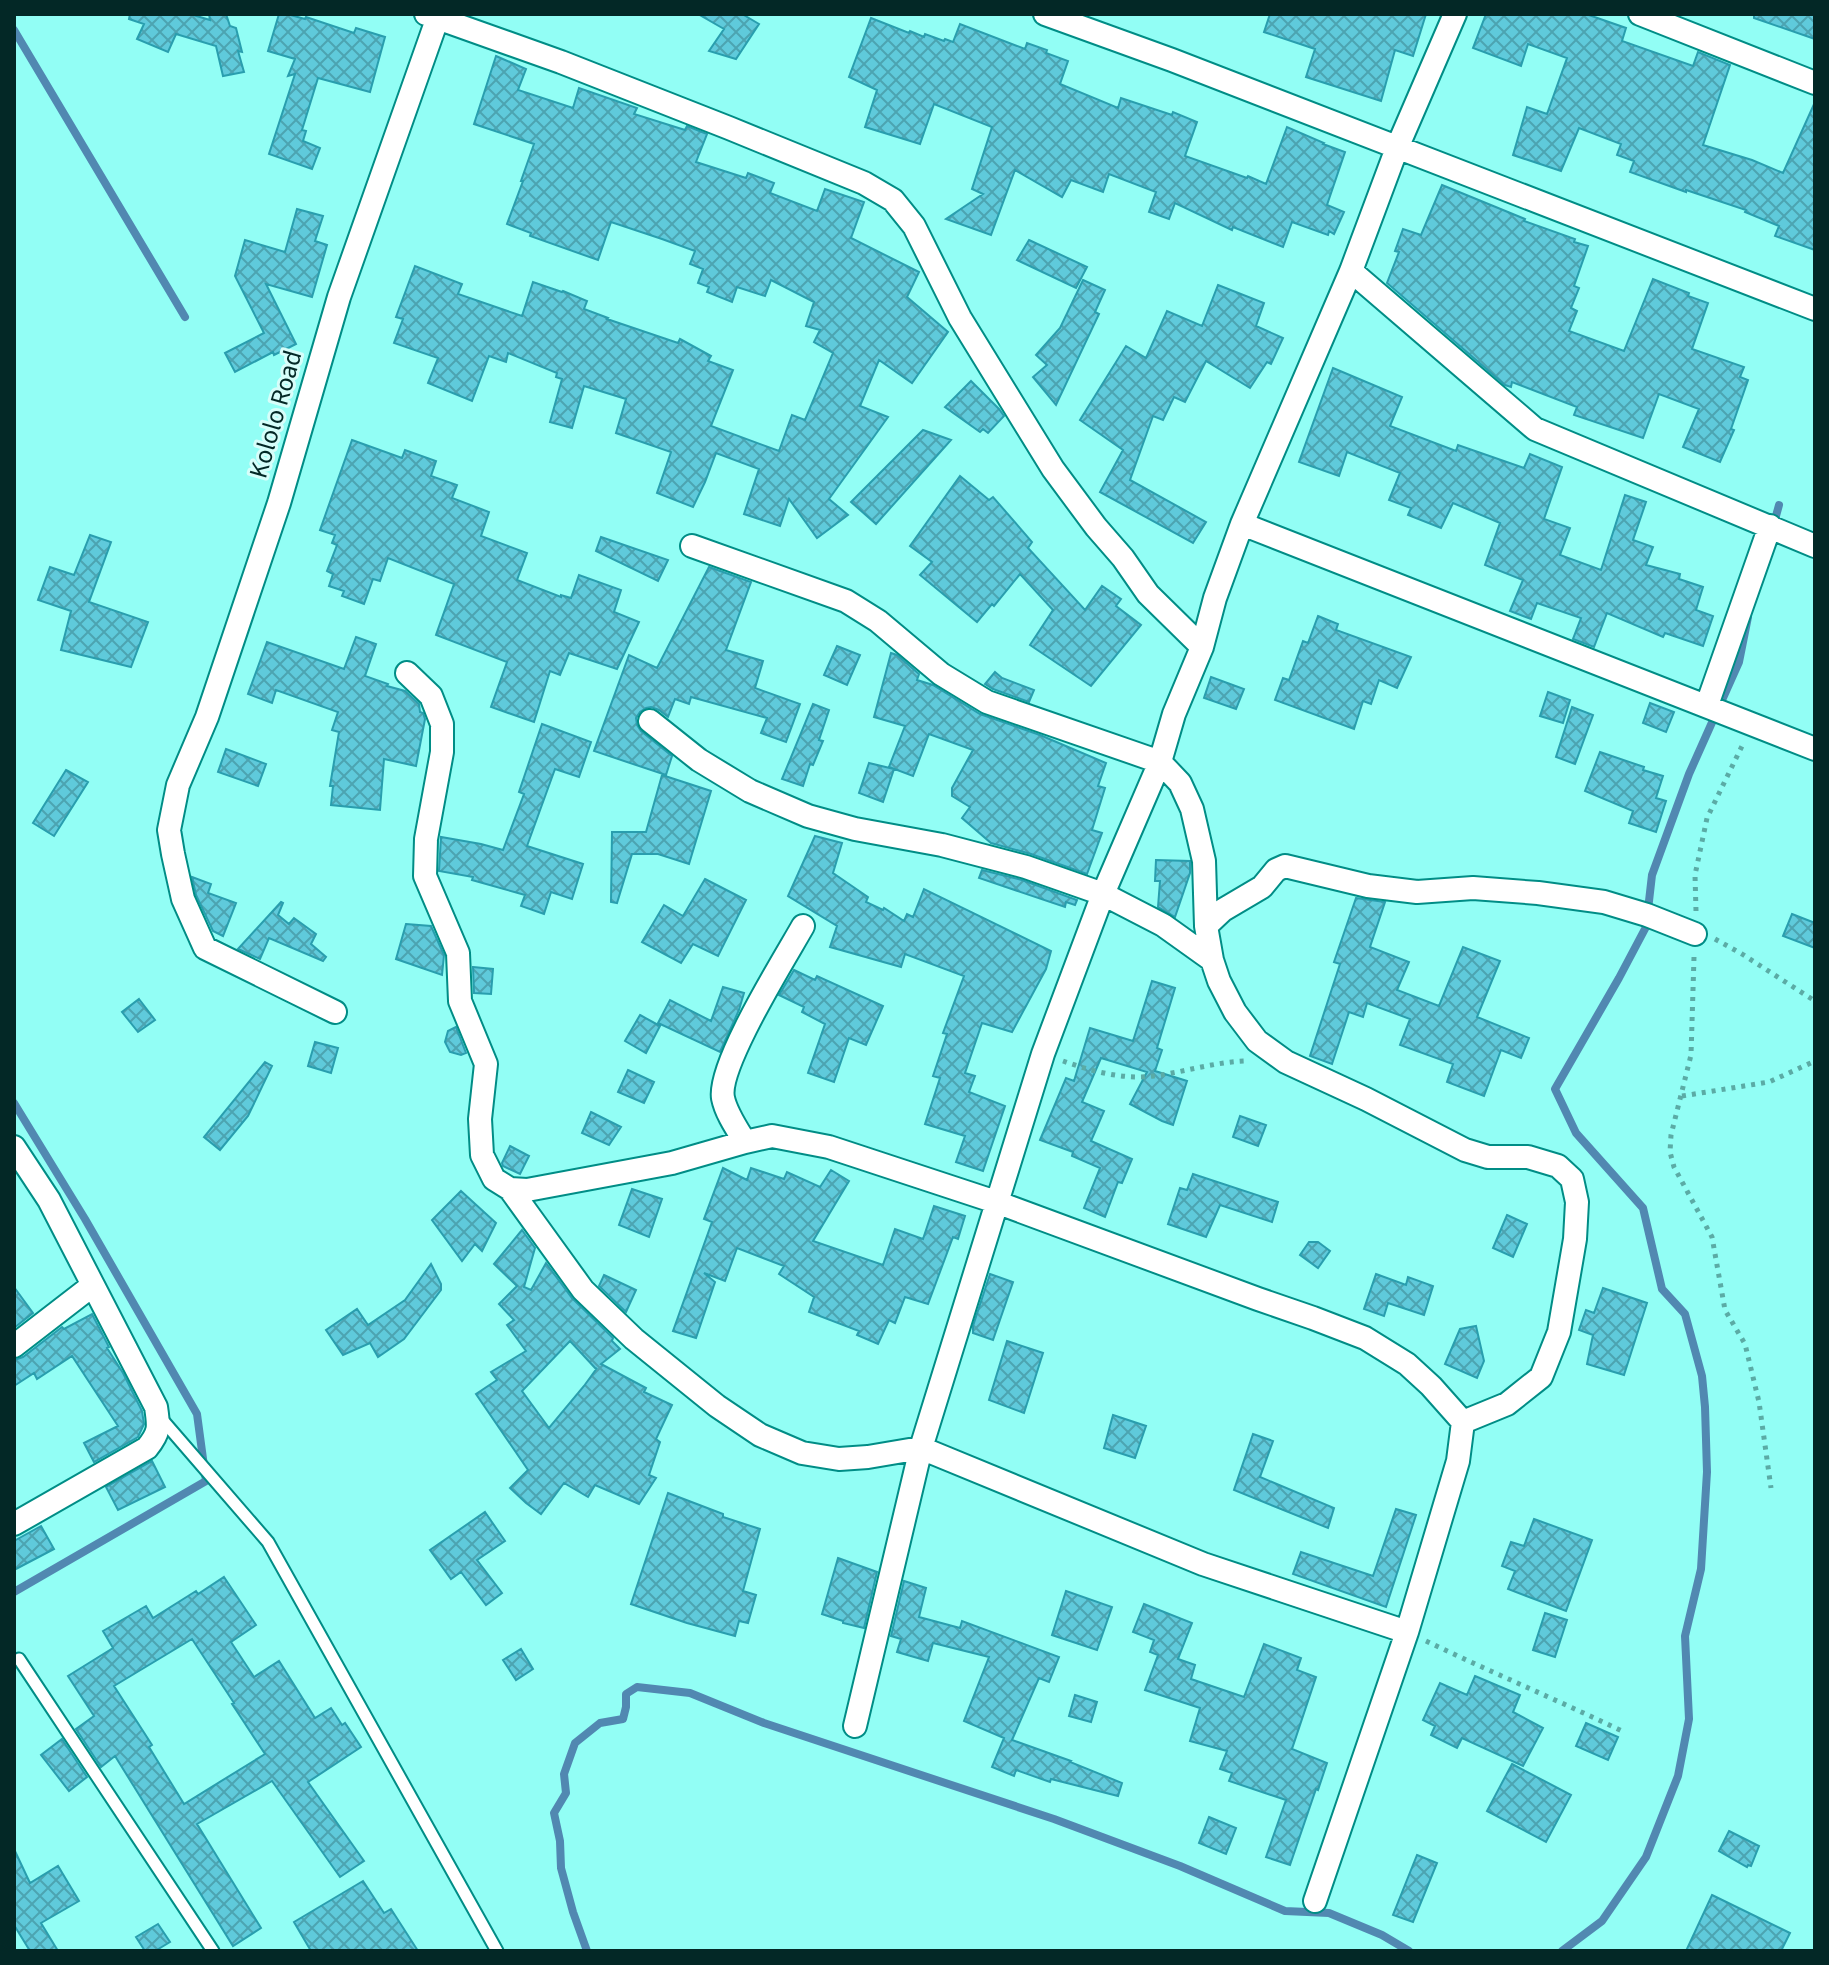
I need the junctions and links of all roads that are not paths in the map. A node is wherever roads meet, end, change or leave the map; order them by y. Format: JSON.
{"nodes":[{"id":1,"x":1045,"y":14,"type":"edge"},
{"id":2,"x":1455,"y":14,"type":"edge"},
{"id":3,"x":1640,"y":14,"type":"edge"},
{"id":4,"x":434,"y":16,"type":"edge"},
{"id":5,"x":1815,"y":83,"type":"edge"},
{"id":6,"x":1397,"y":148,"type":"junction"},
{"id":7,"x":1351,"y":271,"type":"junction"},
{"id":8,"x":1815,"y":309,"type":"edge"},
{"id":9,"x":1242,"y":524,"type":"junction"},
{"id":10,"x":1770,"y":526,"type":"junction"},
{"id":11,"x":692,"y":546,"type":"dead end"},
{"id":12,"x":1815,"y":546,"type":"edge"},
{"id":13,"x":1202,"y":647,"type":"junction"},
{"id":14,"x":407,"y":673,"type":"dead end"},
{"id":15,"x":1707,"y":705,"type":"junction"},
{"id":16,"x":650,"y":721,"type":"dead end"},
{"id":17,"x":1815,"y":749,"type":"edge"},
{"id":18,"x":1160,"y":762,"type":"junction"},
{"id":19,"x":1103,"y":894,"type":"junction"},
{"id":20,"x":803,"y":926,"type":"dead end"},
{"id":21,"x":1206,"y":926,"type":"junction"},
{"id":22,"x":1695,"y":934,"type":"road end"},
{"id":23,"x":1212,"y":960,"type":"junction"},
{"id":24,"x":335,"y":1012,"type":"dead end"},
{"id":25,"x":745,"y":1142,"type":"junction"},
{"id":26,"x":14,"y":1147,"type":"edge"},
{"id":27,"x":510,"y":1189,"type":"junction"},
{"id":28,"x":996,"y":1202,"type":"junction"},
{"id":29,"x":93,"y":1285,"type":"junction"},
{"id":30,"x":14,"y":1346,"type":"edge"},
{"id":31,"x":157,"y":1412,"type":"junction"},
{"id":32,"x":1463,"y":1422,"type":"junction"},
{"id":33,"x":921,"y":1448,"type":"junction"},
{"id":34,"x":14,"y":1524,"type":"edge"},
{"id":35,"x":1407,"y":1632,"type":"junction"},
{"id":36,"x":19,"y":1659,"type":"dead end"},
{"id":37,"x":855,"y":1726,"type":"dead end"},
{"id":38,"x":1315,"y":1901,"type":"dead end"},
{"id":39,"x":213,"y":1951,"type":"edge"},
{"id":40,"x":497,"y":1951,"type":"edge"}],
"edges":[{"from":1,"to":6,"type":"street"},
{"from":2,"to":6,"type":"street"},
{"from":3,"to":5,"type":"street"},
{"from":4,"to":13,"type":"street"},
{"from":4,"to":24,"type":"street","name":"Kololo Road"},
{"from":6,"to":7,"type":"street"},
{"from":6,"to":8,"type":"street"},
{"from":7,"to":9,"type":"street"},
{"from":7,"to":10,"type":"street"},
{"from":9,"to":13,"type":"street"},
{"from":9,"to":15,"type":"street"},
{"from":10,"to":12,"type":"street"},
{"from":10,"to":15,"type":"street"},
{"from":11,"to":18,"type":"street"},
{"from":13,"to":18,"type":"street"},
{"from":14,"to":27,"type":"street"},
{"from":15,"to":17,"type":"street"},
{"from":16,"to":19,"type":"street"},
{"from":18,"to":19,"type":"street"},
{"from":18,"to":21,"type":"street"},
{"from":19,"to":23,"type":"street"},
{"from":19,"to":28,"type":"street"},
{"from":20,"to":25,"type":"street"},
{"from":21,"to":22,"type":"street"},
{"from":21,"to":23,"type":"street"},
{"from":23,"to":32,"type":"street"},
{"from":25,"to":27,"type":"street"},
{"from":25,"to":28,"type":"street"},
{"from":26,"to":29,"type":"street"},
{"from":27,"to":33,"type":"street"},
{"from":28,"to":32,"type":"street"},
{"from":28,"to":33,"type":"street"},
{"from":29,"to":30,"type":"street"},
{"from":29,"to":31,"type":"street"},
{"from":31,"to":34,"type":"street"},
{"from":31,"to":40,"type":"lane"},
{"from":32,"to":35,"type":"street"},
{"from":33,"to":35,"type":"street"},
{"from":33,"to":37,"type":"street"},
{"from":35,"to":38,"type":"street"},
{"from":36,"to":39,"type":"lane"}]}
